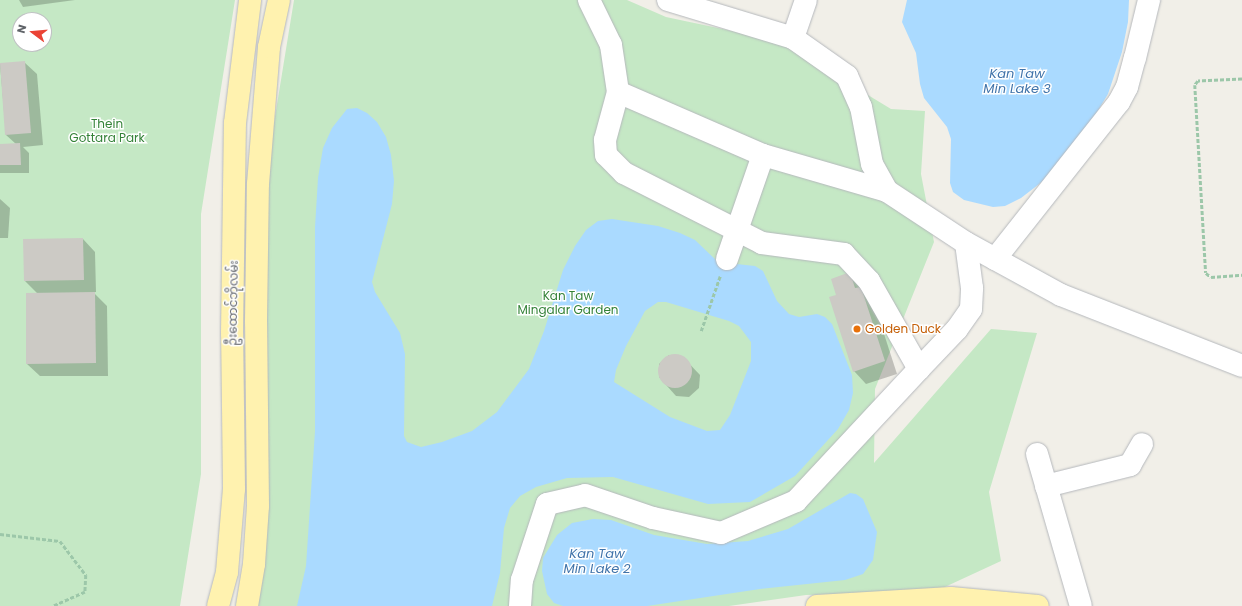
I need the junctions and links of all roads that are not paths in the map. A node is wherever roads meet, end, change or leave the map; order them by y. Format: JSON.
{"nodes":[{"id":1,"x":250,"y":0,"type":"edge"},
{"id":2,"x":279,"y":0,"type":"edge"},
{"id":3,"x":283,"y":0,"type":"edge"},
{"id":4,"x":590,"y":0,"type":"edge"},
{"id":5,"x":668,"y":0,"type":"edge"},
{"id":6,"x":806,"y":0,"type":"edge"},
{"id":7,"x":1149,"y":0,"type":"edge"},
{"id":8,"x":793,"y":38,"type":"junction"},
{"id":9,"x":269,"y":47,"type":"junction"},
{"id":10,"x":618,"y":92,"type":"junction"},
{"id":11,"x":763,"y":155,"type":"junction"},
{"id":12,"x":887,"y":191,"type":"junction"},
{"id":13,"x":737,"y":232,"type":"junction"},
{"id":14,"x":966,"y":243,"type":"junction"},
{"id":15,"x":727,"y":259,"type":"road end"},
{"id":16,"x":995,"y":259,"type":"junction"},
{"id":17,"x":1242,"y":366,"type":"edge"},
{"id":18,"x":919,"y":369,"type":"junction"},
{"id":19,"x":1142,"y":444,"type":"dead end"},
{"id":20,"x":1036,"y":454,"type":"dead end"},
{"id":21,"x":1046,"y":486,"type":"junction"},
{"id":22,"x":889,"y":603,"type":"edge"},
{"id":23,"x":218,"y":606,"type":"edge"},
{"id":24,"x":247,"y":606,"type":"edge"},
{"id":25,"x":520,"y":606,"type":"edge"},
{"id":26,"x":816,"y":606,"type":"edge"},
{"id":27,"x":1038,"y":606,"type":"edge"},
{"id":28,"x":1081,"y":606,"type":"edge"}],
"edges":[{"from":1,"to":23,"type":"main road","name":"ဦးထောင်ဘိုလမ်း"},
{"from":2,"to":9,"type":"main road","name":"ဦးထောင်ဘိုလမ်း"},
{"from":3,"to":9,"type":"main road"},
{"from":4,"to":10,"type":"street"},
{"from":5,"to":8,"type":"street"},
{"from":6,"to":8,"type":"street"},
{"from":7,"to":16,"type":"street"},
{"from":8,"to":12,"type":"street"},
{"from":9,"to":24,"type":"main road","name":"ဦးထောင်ဘိုလမ်း"},
{"from":10,"to":11,"type":"street"},
{"from":10,"to":13,"type":"street"},
{"from":11,"to":12,"type":"street"},
{"from":11,"to":13,"type":"street"},
{"from":12,"to":14,"type":"street"},
{"from":13,"to":15,"type":"street"},
{"from":13,"to":18,"type":"street"},
{"from":14,"to":16,"type":"street"},
{"from":14,"to":18,"type":"street"},
{"from":16,"to":17,"type":"street"},
{"from":18,"to":25,"type":"street"},
{"from":19,"to":21,"type":"street"},
{"from":20,"to":21,"type":"street"},
{"from":21,"to":28,"type":"street"},
{"from":22,"to":26,"type":"main road"},
{"from":22,"to":27,"type":"main road"}]}
